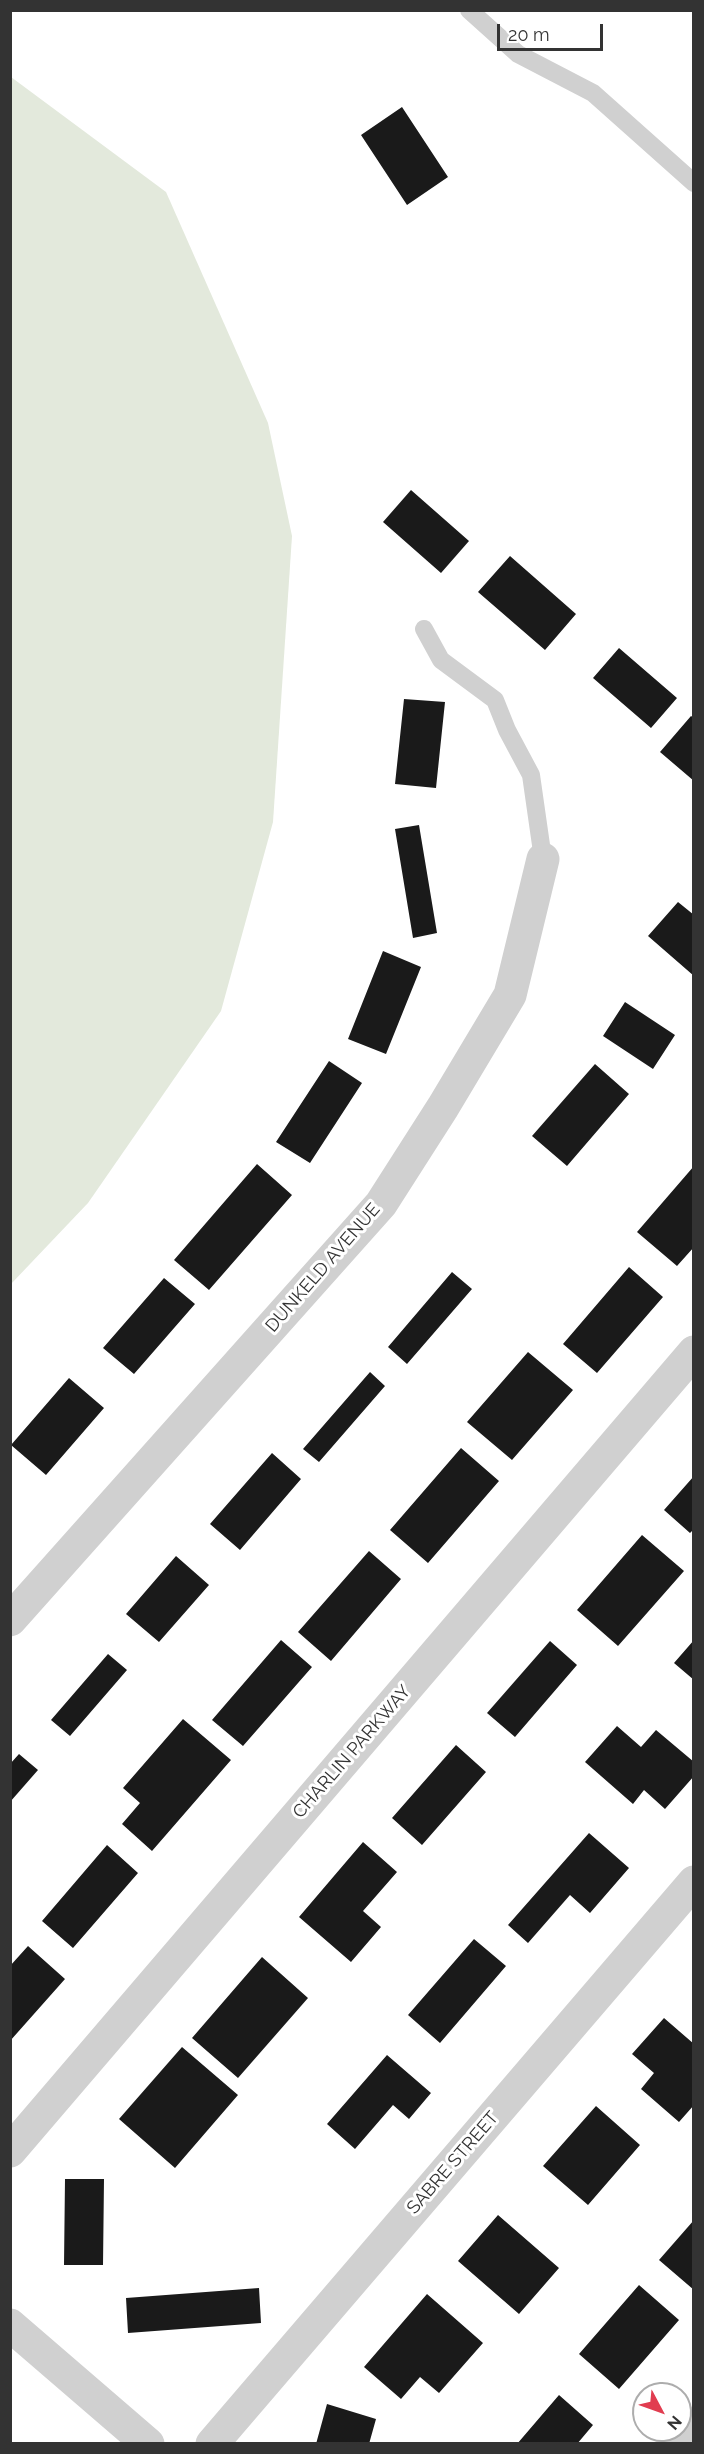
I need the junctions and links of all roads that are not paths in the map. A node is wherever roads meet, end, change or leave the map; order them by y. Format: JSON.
{"nodes":[{"id":1,"x":469,"y":10,"type":"edge"},
{"id":2,"x":693,"y":183,"type":"edge"},
{"id":3,"x":424,"y":629,"type":"dead end"},
{"id":4,"x":543,"y":859,"type":"joint"},
{"id":5,"x":693,"y":1353,"type":"edge"},
{"id":6,"x":10,"y":1620,"type":"edge"},
{"id":7,"x":693,"y":1882,"type":"edge"},
{"id":8,"x":10,"y":2151,"type":"edge"},
{"id":9,"x":10,"y":2325,"type":"edge"},
{"id":10,"x":693,"y":2424,"type":"edge"},
{"id":11,"x":148,"y":2444,"type":"edge"},
{"id":12,"x":212,"y":2444,"type":"edge"},
{"id":13,"x":676,"y":2444,"type":"edge"}],
"edges":[{"from":1,"to":2,"type":"lane"},
{"from":3,"to":4,"type":"lane"},
{"from":4,"to":6,"type":"street","name":"DUNKELD AVENUE"},
{"from":5,"to":8,"type":"street","name":"CHARLIN PARKWAY"},
{"from":7,"to":12,"type":"street","name":"SABRE STREET"},
{"from":9,"to":11,"type":"street"},
{"from":10,"to":13,"type":"street"}]}
